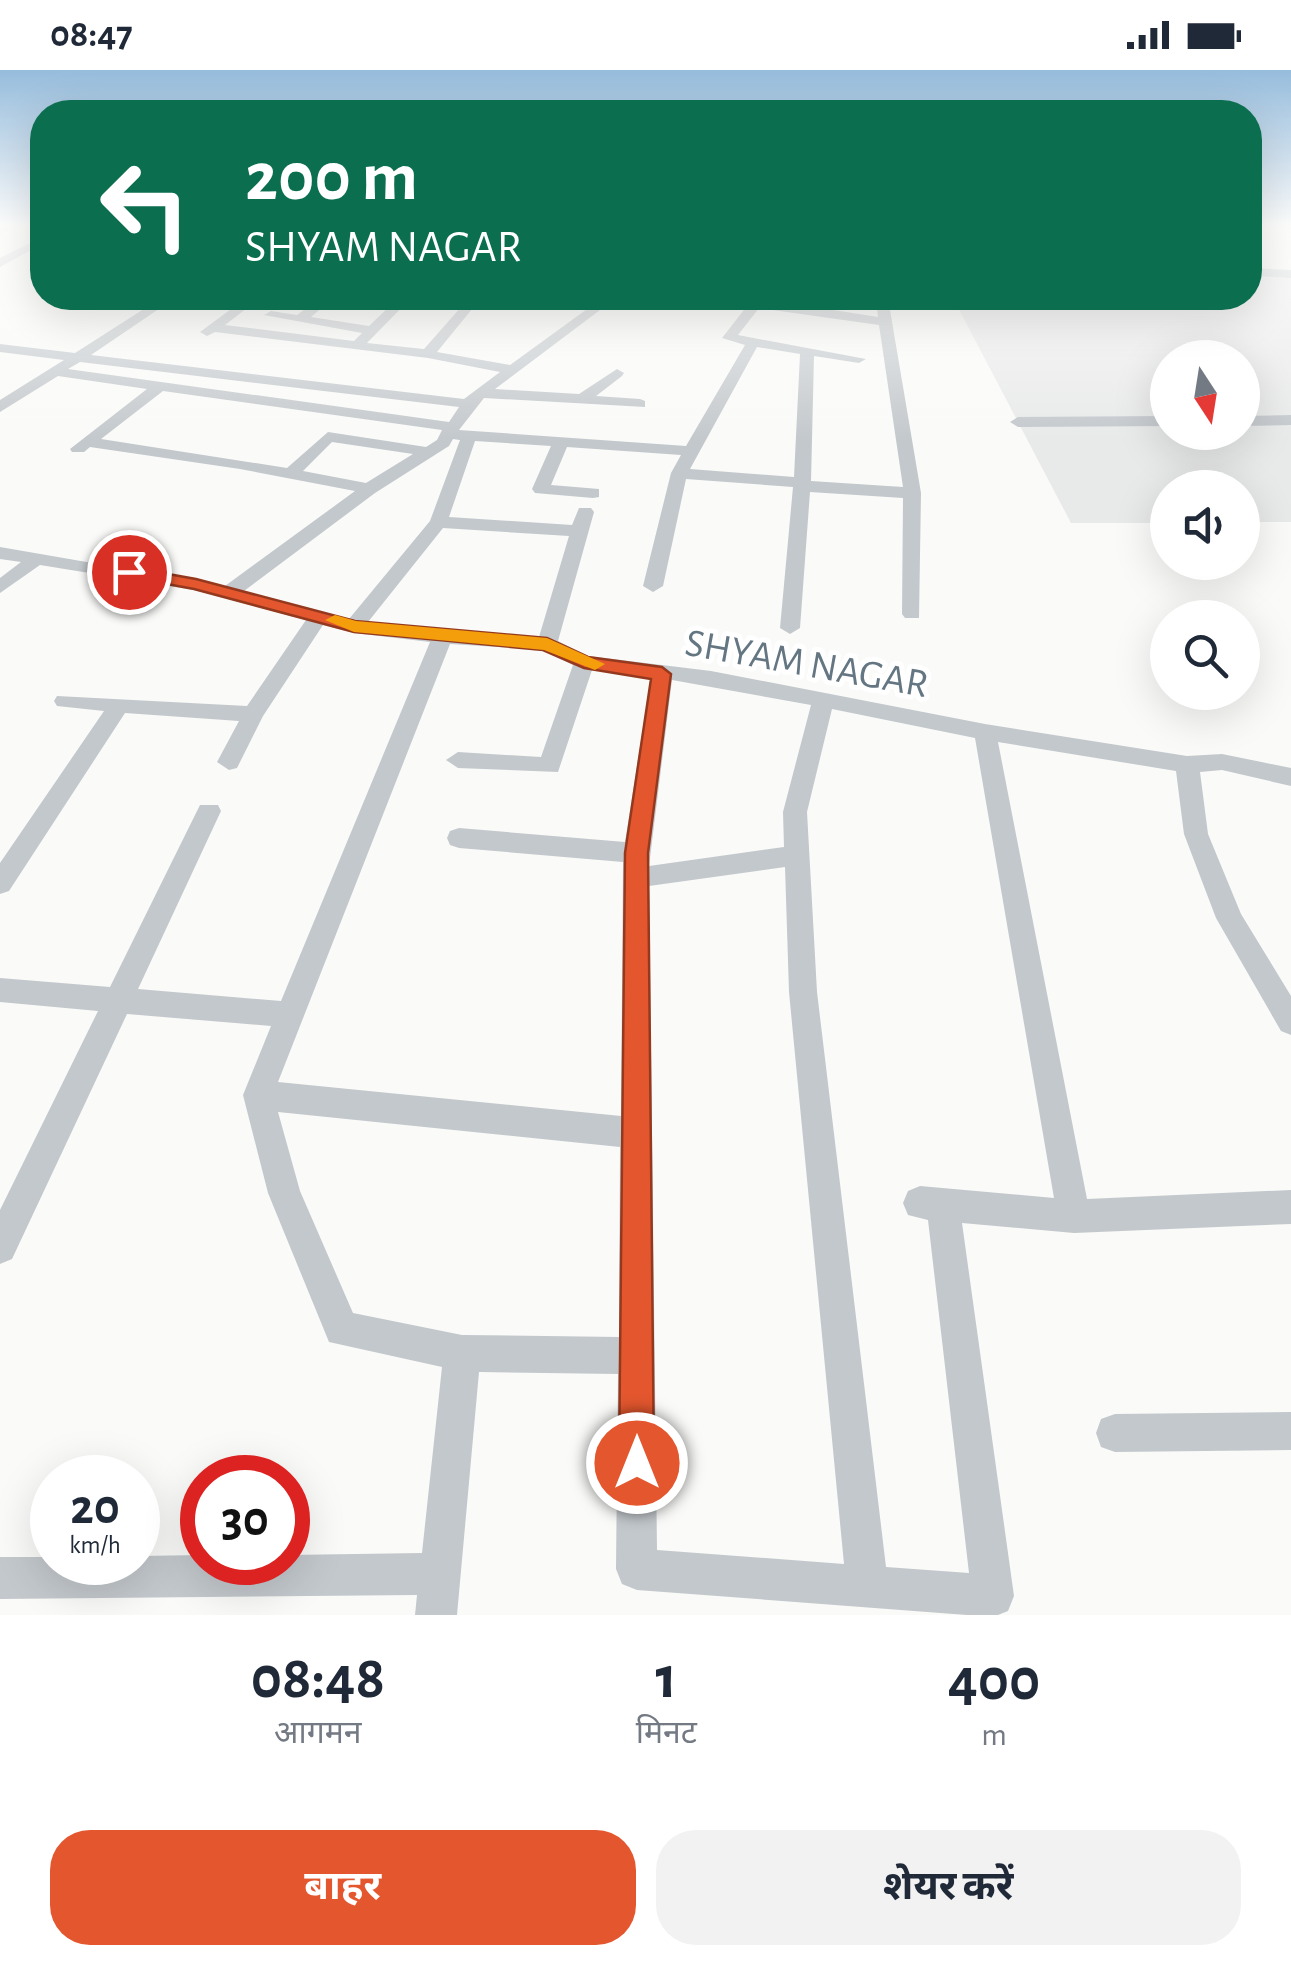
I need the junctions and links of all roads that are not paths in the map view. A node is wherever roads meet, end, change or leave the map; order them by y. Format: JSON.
{"nodes":[{"id":1,"x":150,"y":310,"type":"edge"},
{"id":2,"x":237,"y":310,"type":"edge"},
{"id":3,"x":312,"y":310,"type":"edge"},
{"id":4,"x":393,"y":310,"type":"edge"},
{"id":5,"x":465,"y":310,"type":"edge"},
{"id":6,"x":594,"y":310,"type":"edge"},
{"id":7,"x":751,"y":310,"type":"edge"},
{"id":8,"x":809,"y":310,"type":"edge"},
{"id":9,"x":884,"y":310,"type":"edge"},
{"id":10,"x":271,"y":316,"type":"dead end"},
{"id":11,"x":300,"y":319,"type":"junction"},
{"id":12,"x":886,"y":322,"type":"junction"},
{"id":13,"x":212,"y":328,"type":"junction"},
{"id":14,"x":372,"y":330,"type":"junction"},
{"id":15,"x":199,"y":338,"type":"dead end"},
{"id":16,"x":753,"y":342,"type":"junction"},
{"id":17,"x":356,"y":345,"type":"junction"},
{"id":18,"x":0,"y":348,"type":"edge"},
{"id":19,"x":807,"y":350,"type":"junction"},
{"id":20,"x":428,"y":354,"type":"junction"},
{"id":21,"x":76,"y":356,"type":"junction"},
{"id":22,"x":860,"y":359,"type":"dead end"},
{"id":23,"x":515,"y":370,"type":"junction"},
{"id":24,"x":51,"y":372,"type":"junction"},
{"id":25,"x":616,"y":373,"type":"dead end"},
{"id":26,"x":160,"y":387,"type":"junction"},
{"id":27,"x":475,"y":398,"type":"junction"},
{"id":28,"x":582,"y":399,"type":"junction"},
{"id":29,"x":640,"y":404,"type":"dead end"},
{"id":30,"x":0,"y":407,"type":"edge"},
{"id":31,"x":1260,"y":420,"type":"edge"},
{"id":32,"x":1291,"y":420,"type":"edge"},
{"id":33,"x":1150,"y":421,"type":"edge"},
{"id":34,"x":1018,"y":422,"type":"dead end"},
{"id":35,"x":455,"y":432,"type":"junction"},
{"id":36,"x":560,"y":442,"type":"junction"},
{"id":37,"x":690,"y":451,"type":"junction"},
{"id":38,"x":429,"y":452,"type":"junction"},
{"id":39,"x":679,"y":473,"type":"junction"},
{"id":40,"x":291,"y":474,"type":"junction"},
{"id":41,"x":802,"y":484,"type":"junction"},
{"id":42,"x":369,"y":489,"type":"junction"},
{"id":43,"x":593,"y":492,"type":"dead end"},
{"id":44,"x":912,"y":493,"type":"junction"},
{"id":45,"x":438,"y":522,"type":"junction"},
{"id":46,"x":0,"y":553,"type":"edge"},
{"id":47,"x":39,"y":557,"type":"junction"},
{"id":48,"x":652,"y":586,"type":"dead end"},
{"id":49,"x":0,"y":587,"type":"edge"},
{"id":50,"x":228,"y":594,"type":"junction"},
{"id":51,"x":912,"y":614,"type":"dead end"},
{"id":52,"x":319,"y":615,"type":"junction"},
{"id":53,"x":354,"y":626,"type":"junction"},
{"id":54,"x":790,"y":628,"type":"dead end"},
{"id":55,"x":443,"y":636,"type":"junction"},
{"id":56,"x":547,"y":644,"type":"junction"},
{"id":57,"x":584,"y":662,"type":"junction"},
{"id":58,"x":662,"y":674,"type":"junction"},
{"id":59,"x":65,"y":701,"type":"dead end"},
{"id":60,"x":823,"y":703,"type":"junction"},
{"id":61,"x":118,"y":704,"type":"junction"},
{"id":62,"x":253,"y":714,"type":"junction"},
{"id":63,"x":985,"y":732,"type":"junction"},
{"id":64,"x":458,"y":760,"type":"dead end"},
{"id":65,"x":229,"y":762,"type":"dead end"},
{"id":66,"x":1187,"y":764,"type":"junction"},
{"id":67,"x":1291,"y":777,"type":"edge"},
{"id":68,"x":209,"y":811,"type":"dead end"},
{"id":69,"x":459,"y":838,"type":"dead end"},
{"id":70,"x":797,"y":855,"type":"junction"},
{"id":71,"x":636,"y":866,"type":"junction"},
{"id":72,"x":0,"y":884,"type":"edge"},
{"id":73,"x":0,"y":990,"type":"edge"},
{"id":74,"x":120,"y":1000,"type":"junction"},
{"id":75,"x":289,"y":1015,"type":"junction"},
{"id":76,"x":1291,"y":1022,"type":"edge"},
{"id":77,"x":258,"y":1096,"type":"junction"},
{"id":78,"x":639,"y":1133,"type":"junction"},
{"id":79,"x":1291,"y":1208,"type":"edge"},
{"id":80,"x":1074,"y":1216,"type":"junction"},
{"id":81,"x":0,"y":1247,"type":"edge"},
{"id":82,"x":462,"y":1352,"type":"junction"},
{"id":83,"x":636,"y":1356,"type":"junction"},
{"id":84,"x":1291,"y":1431,"type":"edge"},
{"id":85,"x":1114,"y":1433,"type":"dead end"},
{"id":86,"x":0,"y":1578,"type":"edge"},
{"id":87,"x":867,"y":1587,"type":"junction"},
{"id":88,"x":438,"y":1595,"type":"edge"}],
"edges":[{"from":1,"to":21,"type":"street"},
{"from":2,"to":13,"type":"street"},
{"from":3,"to":11,"type":"street"},
{"from":4,"to":14,"type":"street"},
{"from":5,"to":20,"type":"street"},
{"from":6,"to":23,"type":"street"},
{"from":7,"to":16,"type":"street"},
{"from":8,"to":12,"type":"street"},
{"from":9,"to":12,"type":"street"},
{"from":10,"to":11,"type":"street"},
{"from":11,"to":14,"type":"street"},
{"from":12,"to":44,"type":"street"},
{"from":13,"to":15,"type":"street"},
{"from":13,"to":17,"type":"street"},
{"from":14,"to":17,"type":"street"},
{"from":16,"to":19,"type":"street"},
{"from":16,"to":37,"type":"street"},
{"from":17,"to":20,"type":"street"},
{"from":18,"to":21,"type":"street"},
{"from":19,"to":22,"type":"street"},
{"from":19,"to":41,"type":"street"},
{"from":20,"to":23,"type":"street"},
{"from":21,"to":24,"type":"street"},
{"from":21,"to":27,"type":"street"},
{"from":23,"to":27,"type":"street"},
{"from":24,"to":26,"type":"street"},
{"from":24,"to":30,"type":"street"},
{"from":25,"to":28,"type":"street"},
{"from":26,"to":35,"type":"street"},
{"from":26,"to":40,"type":"street"},
{"from":27,"to":28,"type":"street"},
{"from":27,"to":35,"type":"street"},
{"from":28,"to":29,"type":"street"},
{"from":31,"to":32,"type":"street"},
{"from":33,"to":34,"type":"street"},
{"from":35,"to":36,"type":"street"},
{"from":35,"to":38,"type":"street"},
{"from":35,"to":45,"type":"street"},
{"from":36,"to":37,"type":"street"},
{"from":36,"to":43,"type":"street"},
{"from":37,"to":39,"type":"street"},
{"from":38,"to":40,"type":"street"},
{"from":38,"to":42,"type":"street"},
{"from":39,"to":41,"type":"street"},
{"from":39,"to":48,"type":"street"},
{"from":40,"to":42,"type":"street"},
{"from":41,"to":44,"type":"street"},
{"from":41,"to":54,"type":"street"},
{"from":42,"to":50,"type":"street"},
{"from":44,"to":51,"type":"street"},
{"from":45,"to":53,"type":"street"},
{"from":45,"to":56,"type":"street"},
{"from":46,"to":47,"type":"street","name":"SHYAM NAGAR"},
{"from":47,"to":49,"type":"street"},
{"from":47,"to":50,"type":"street","name":"SHYAM NAGAR"},
{"from":50,"to":52,"type":"street","name":"SHYAM NAGAR"},
{"from":52,"to":53,"type":"street","name":"SHYAM NAGAR"},
{"from":52,"to":62,"type":"street"},
{"from":53,"to":55,"type":"street","name":"SHYAM NAGAR"},
{"from":55,"to":56,"type":"street","name":"SHYAM NAGAR"},
{"from":55,"to":75,"type":"street"},
{"from":56,"to":57,"type":"street","name":"SHYAM NAGAR"},
{"from":57,"to":58,"type":"street","name":"SHYAM NAGAR"},
{"from":57,"to":64,"type":"street"},
{"from":58,"to":60,"type":"street","name":"SHYAM NAGAR"},
{"from":58,"to":71,"type":"street"},
{"from":59,"to":61,"type":"street"},
{"from":60,"to":63,"type":"street","name":"SHYAM NAGAR"},
{"from":60,"to":70,"type":"street"},
{"from":61,"to":62,"type":"street"},
{"from":61,"to":72,"type":"street"},
{"from":62,"to":65,"type":"street"},
{"from":63,"to":66,"type":"street","name":"SHYAM NAGAR"},
{"from":63,"to":80,"type":"street"},
{"from":66,"to":67,"type":"street","name":"SHYAM NAGAR"},
{"from":66,"to":76,"type":"street"},
{"from":68,"to":74,"type":"street"},
{"from":69,"to":71,"type":"street"},
{"from":70,"to":71,"type":"street"},
{"from":70,"to":87,"type":"street"},
{"from":71,"to":78,"type":"street"},
{"from":73,"to":74,"type":"street"},
{"from":74,"to":75,"type":"street"},
{"from":74,"to":81,"type":"street"},
{"from":75,"to":77,"type":"street"},
{"from":77,"to":78,"type":"street"},
{"from":77,"to":82,"type":"street"},
{"from":78,"to":83,"type":"street"},
{"from":79,"to":80,"type":"street"},
{"from":80,"to":87,"type":"street"},
{"from":82,"to":83,"type":"street"},
{"from":82,"to":88,"type":"street"},
{"from":83,"to":87,"type":"street"},
{"from":84,"to":85,"type":"street"},
{"from":86,"to":88,"type":"street"}]}
